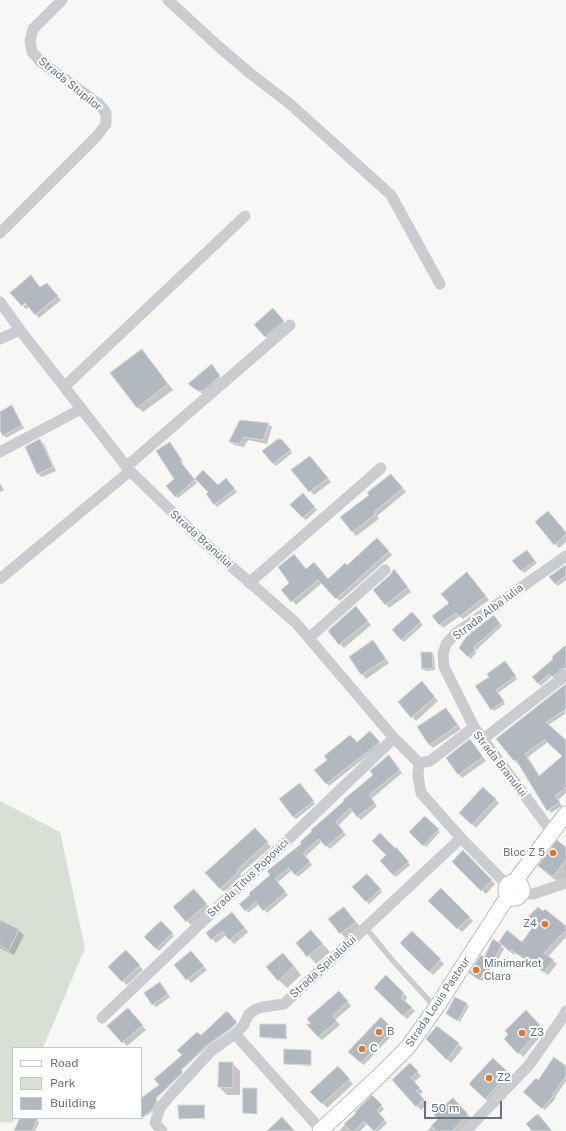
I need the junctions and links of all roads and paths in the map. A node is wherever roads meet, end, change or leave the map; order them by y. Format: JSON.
{"nodes":[{"id":1,"x":62,"y":0,"type":"edge"},
{"id":2,"x":168,"y":0,"type":"edge"},
{"id":3,"x":245,"y":216,"type":"dead end"},
{"id":4,"x":0,"y":233,"type":"edge"},
{"id":5,"x":440,"y":284,"type":"dead end"},
{"id":6,"x":0,"y":302,"type":"edge"},
{"id":7,"x":290,"y":325,"type":"dead end"},
{"id":8,"x":20,"y":330,"type":"junction"},
{"id":9,"x":0,"y":339,"type":"edge"},
{"id":10,"x":64,"y":387,"type":"junction"},
{"id":11,"x":81,"y":409,"type":"junction"},
{"id":12,"x":0,"y":452,"type":"edge"},
{"id":13,"x":381,"y":468,"type":"dead end"},
{"id":14,"x":128,"y":469,"type":"junction"},
{"id":15,"x":566,"y":556,"type":"edge"},
{"id":16,"x":385,"y":570,"type":"dead end"},
{"id":17,"x":0,"y":579,"type":"edge"},
{"id":18,"x":249,"y":583,"type":"junction"},
{"id":19,"x":309,"y":638,"type":"junction"},
{"id":20,"x":566,"y":675,"type":"edge"},
{"id":21,"x":474,"y":727,"type":"junction"},
{"id":22,"x":394,"y":738,"type":"junction"},
{"id":23,"x":483,"y":739,"type":"junction"},
{"id":24,"x":418,"y":763,"type":"junction"},
{"id":25,"x":566,"y":814,"type":"edge"},
{"id":26,"x":551,"y":831,"type":"junction"},
{"id":27,"x":461,"y":838,"type":"junction"},
{"id":28,"x":563,"y":886,"type":"edge"},
{"id":29,"x":513,"y":889,"type":"junction"},
{"id":30,"x":365,"y":927,"type":"junction"},
{"id":31,"x":436,"y":1008,"type":"junction"},
{"id":32,"x":566,"y":1010,"type":"edge"},
{"id":33,"x":102,"y":1018,"type":"dead end"},
{"id":34,"x":235,"y":1034,"type":"junction"},
{"id":35,"x":158,"y":1127,"type":"edge"},
{"id":36,"x":321,"y":1130,"type":"edge"},
{"id":37,"x":466,"y":1131,"type":"edge"}],
"edges":[{"from":1,"to":4,"type":"street","name":"Strada Stupilor"},
{"from":2,"to":5,"type":"street"},
{"from":3,"to":10,"type":"street"},
{"from":6,"to":8,"type":"street","name":"Strada Branului"},
{"from":7,"to":14,"type":"street"},
{"from":8,"to":9,"type":"street"},
{"from":8,"to":10,"type":"street","name":"Strada Branului"},
{"from":10,"to":11,"type":"street","name":"Strada Branului"},
{"from":11,"to":12,"type":"street"},
{"from":11,"to":14,"type":"street","name":"Strada Branului"},
{"from":13,"to":18,"type":"street"},
{"from":14,"to":17,"type":"street"},
{"from":14,"to":18,"type":"street","name":"Strada Branului"},
{"from":15,"to":21,"type":"street","name":"Strada Alba Iulia"},
{"from":16,"to":19,"type":"street"},
{"from":18,"to":19,"type":"street","name":"Strada Branului"},
{"from":19,"to":22,"type":"street","name":"Strada Branului"},
{"from":20,"to":23,"type":"street"},
{"from":21,"to":23,"type":"street","name":"Strada Branului"},
{"from":21,"to":24,"type":"street","name":"Strada Branului"},
{"from":22,"to":24,"type":"street","name":"Strada Branului"},
{"from":22,"to":33,"type":"street","name":"Strada Titus Popovici"},
{"from":23,"to":26,"type":"street","name":"Strada Branului"},
{"from":24,"to":27,"type":"street"},
{"from":25,"to":26,"type":"main road","name":"Strada Louis Pasteur"},
{"from":26,"to":29,"type":"main road","name":"Strada Louis Pasteur"},
{"from":27,"to":29,"type":"street"},
{"from":27,"to":30,"type":"street","name":"Strada Spitalului"},
{"from":28,"to":29,"type":"street"},
{"from":29,"to":31,"type":"main road","name":"Strada Louis Pasteur"},
{"from":30,"to":31,"type":"lane"},
{"from":30,"to":34,"type":"street","name":"Strada Spitalului"},
{"from":31,"to":36,"type":"main road","name":"Strada Louis Pasteur"},
{"from":32,"to":37,"type":"street"},
{"from":34,"to":35,"type":"street","name":"Strada Spitalului"},
{"from":34,"to":36,"type":"street"}]}
